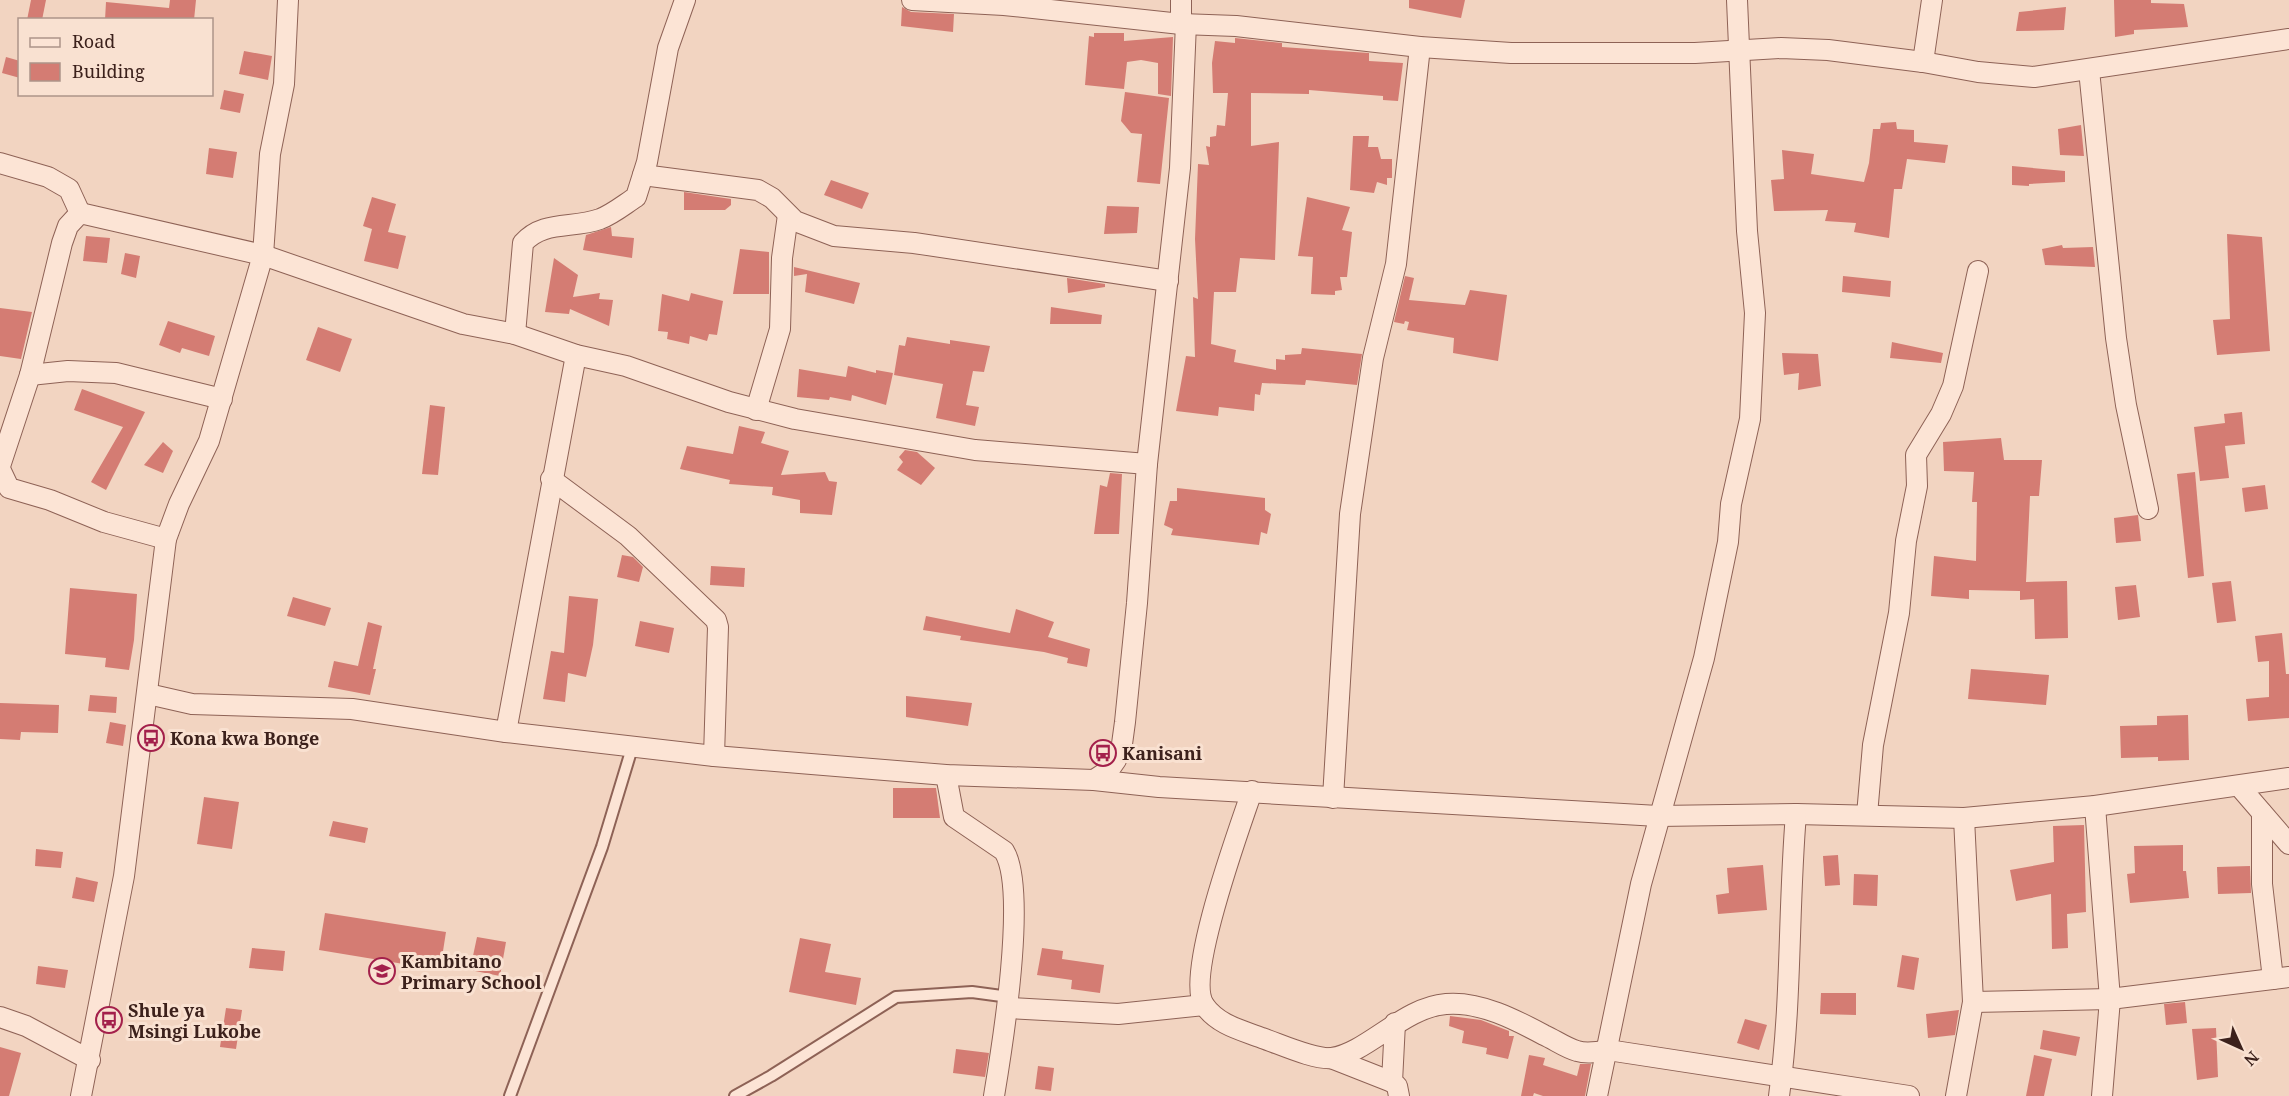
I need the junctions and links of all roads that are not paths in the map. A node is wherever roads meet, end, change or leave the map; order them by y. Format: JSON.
{"nodes":[{"id":1,"x":288,"y":0,"type":"edge"},
{"id":2,"x":685,"y":0,"type":"edge"},
{"id":3,"x":912,"y":0,"type":"edge"},
{"id":4,"x":1181,"y":0,"type":"edge"},
{"id":5,"x":1737,"y":0,"type":"edge"},
{"id":6,"x":1932,"y":0,"type":"edge"},
{"id":7,"x":1184,"y":24,"type":"junction"},
{"id":8,"x":2289,"y":39,"type":"edge"},
{"id":9,"x":1420,"y":47,"type":"junction"},
{"id":10,"x":1741,"y":49,"type":"junction"},
{"id":11,"x":1923,"y":62,"type":"junction"},
{"id":12,"x":2089,"y":70,"type":"junction"},
{"id":13,"x":0,"y":162,"type":"edge"},
{"id":14,"x":643,"y":175,"type":"junction"},
{"id":15,"x":80,"y":213,"type":"junction"},
{"id":16,"x":788,"y":215,"type":"junction"},
{"id":17,"x":263,"y":255,"type":"junction"},
{"id":18,"x":1978,"y":271,"type":"dead end"},
{"id":19,"x":1168,"y":281,"type":"junction"},
{"id":20,"x":515,"y":334,"type":"junction"},
{"id":21,"x":576,"y":355,"type":"junction"},
{"id":22,"x":30,"y":375,"type":"junction"},
{"id":23,"x":222,"y":399,"type":"junction"},
{"id":24,"x":756,"y":410,"type":"junction"},
{"id":25,"x":1147,"y":464,"type":"junction"},
{"id":26,"x":0,"y":468,"type":"edge"},
{"id":27,"x":551,"y":479,"type":"junction"},
{"id":28,"x":2148,"y":509,"type":"dead end"},
{"id":29,"x":166,"y":538,"type":"junction"},
{"id":30,"x":148,"y":694,"type":"junction"},
{"id":31,"x":506,"y":732,"type":"junction"},
{"id":32,"x":632,"y":748,"type":"junction"},
{"id":33,"x":714,"y":756,"type":"junction"},
{"id":34,"x":946,"y":775,"type":"junction"},
{"id":35,"x":2289,"y":778,"type":"edge"},
{"id":36,"x":1094,"y":780,"type":"junction"},
{"id":37,"x":2239,"y":786,"type":"junction"},
{"id":38,"x":1252,"y":790,"type":"junction"},
{"id":39,"x":1334,"y":798,"type":"junction"},
{"id":40,"x":2095,"y":806,"type":"junction"},
{"id":41,"x":2262,"y":813,"type":"junction"},
{"id":42,"x":1796,"y":814,"type":"junction"},
{"id":43,"x":1867,"y":814,"type":"junction"},
{"id":44,"x":1658,"y":816,"type":"junction"},
{"id":45,"x":1964,"y":818,"type":"junction"},
{"id":46,"x":2289,"y":844,"type":"edge"},
{"id":47,"x":2281,"y":978,"type":"edge"},
{"id":48,"x":2110,"y":999,"type":"junction"},
{"id":49,"x":1009,"y":1002,"type":"junction"},
{"id":50,"x":1973,"y":1002,"type":"junction"},
{"id":51,"x":1204,"y":1005,"type":"junction"},
{"id":52,"x":0,"y":1017,"type":"edge"},
{"id":53,"x":1395,"y":1023,"type":"junction"},
{"id":54,"x":1608,"y":1050,"type":"junction"},
{"id":55,"x":1331,"y":1058,"type":"junction"},
{"id":56,"x":90,"y":1060,"type":"junction"},
{"id":57,"x":1781,"y":1087,"type":"edge"},
{"id":58,"x":1396,"y":1089,"type":"edge"},
{"id":59,"x":81,"y":1096,"type":"edge"},
{"id":60,"x":510,"y":1096,"type":"edge"},
{"id":61,"x":735,"y":1096,"type":"edge"},
{"id":62,"x":994,"y":1096,"type":"edge"},
{"id":63,"x":1597,"y":1096,"type":"edge"},
{"id":64,"x":1909,"y":1096,"type":"edge"},
{"id":65,"x":1956,"y":1096,"type":"edge"},
{"id":66,"x":2102,"y":1096,"type":"edge"}],
"edges":[{"from":1,"to":17,"type":"street"},
{"from":2,"to":14,"type":"street"},
{"from":3,"to":7,"type":"street"},
{"from":4,"to":7,"type":"street"},
{"from":5,"to":10,"type":"street"},
{"from":6,"to":11,"type":"street"},
{"from":7,"to":9,"type":"street"},
{"from":7,"to":19,"type":"street"},
{"from":8,"to":12,"type":"street"},
{"from":9,"to":10,"type":"street"},
{"from":9,"to":39,"type":"street"},
{"from":10,"to":11,"type":"street"},
{"from":10,"to":44,"type":"street"},
{"from":11,"to":12,"type":"street"},
{"from":12,"to":28,"type":"street"},
{"from":13,"to":15,"type":"street"},
{"from":14,"to":16,"type":"street"},
{"from":14,"to":20,"type":"street"},
{"from":15,"to":17,"type":"street"},
{"from":15,"to":22,"type":"street"},
{"from":16,"to":19,"type":"street"},
{"from":16,"to":24,"type":"street"},
{"from":17,"to":20,"type":"street"},
{"from":17,"to":23,"type":"street"},
{"from":18,"to":43,"type":"street"},
{"from":19,"to":25,"type":"street"},
{"from":20,"to":21,"type":"street"},
{"from":21,"to":24,"type":"street"},
{"from":21,"to":27,"type":"street"},
{"from":22,"to":23,"type":"street"},
{"from":22,"to":26,"type":"street"},
{"from":23,"to":29,"type":"street"},
{"from":24,"to":25,"type":"street"},
{"from":25,"to":36,"type":"street"},
{"from":26,"to":29,"type":"street"},
{"from":27,"to":31,"type":"street"},
{"from":27,"to":33,"type":"street"},
{"from":29,"to":30,"type":"street"},
{"from":30,"to":31,"type":"street"},
{"from":30,"to":56,"type":"street"},
{"from":31,"to":32,"type":"street"},
{"from":32,"to":33,"type":"street"},
{"from":32,"to":60,"type":"lane"},
{"from":33,"to":34,"type":"street"},
{"from":34,"to":36,"type":"street"},
{"from":34,"to":49,"type":"street"},
{"from":35,"to":37,"type":"street"},
{"from":36,"to":38,"type":"street"},
{"from":37,"to":40,"type":"street"},
{"from":37,"to":41,"type":"street"},
{"from":38,"to":39,"type":"street"},
{"from":38,"to":51,"type":"street"},
{"from":39,"to":44,"type":"street"},
{"from":40,"to":45,"type":"street"},
{"from":40,"to":48,"type":"street"},
{"from":41,"to":46,"type":"street"},
{"from":41,"to":47,"type":"street"},
{"from":42,"to":43,"type":"street"},
{"from":42,"to":44,"type":"street"},
{"from":42,"to":57,"type":"street"},
{"from":43,"to":45,"type":"street"},
{"from":44,"to":54,"type":"street"},
{"from":45,"to":50,"type":"street"},
{"from":47,"to":48,"type":"street"},
{"from":48,"to":50,"type":"street"},
{"from":48,"to":66,"type":"street"},
{"from":49,"to":51,"type":"street"},
{"from":49,"to":61,"type":"lane"},
{"from":49,"to":62,"type":"street"},
{"from":50,"to":65,"type":"street"},
{"from":51,"to":55,"type":"street"},
{"from":52,"to":56,"type":"street"},
{"from":53,"to":54,"type":"street"},
{"from":53,"to":55,"type":"street"},
{"from":53,"to":58,"type":"street"},
{"from":54,"to":57,"type":"street"},
{"from":54,"to":63,"type":"street"},
{"from":55,"to":58,"type":"street"},
{"from":56,"to":59,"type":"street"},
{"from":57,"to":64,"type":"street"}]}
